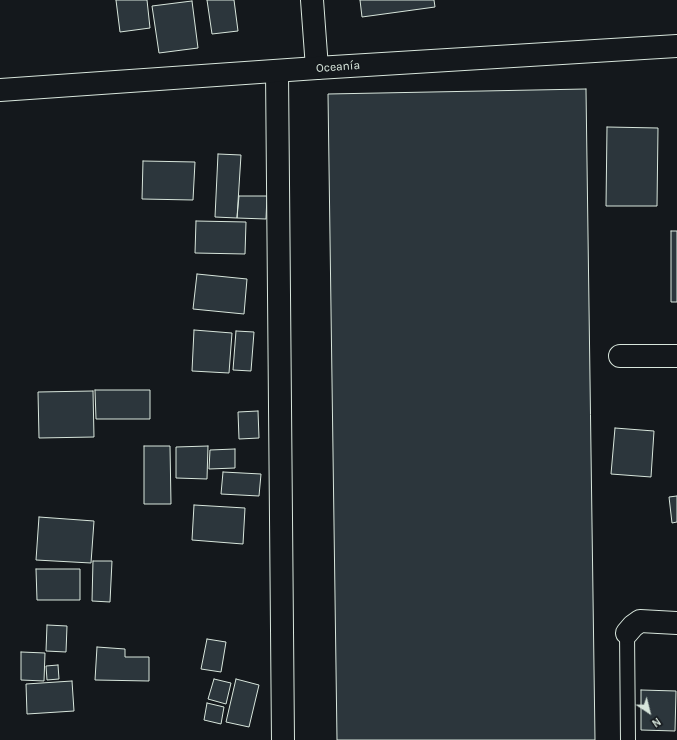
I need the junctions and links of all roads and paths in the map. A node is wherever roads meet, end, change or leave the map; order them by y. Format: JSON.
{"nodes":[{"id":1,"x":312,"y":0,"type":"edge"},
{"id":2,"x":677,"y":46,"type":"edge"},
{"id":3,"x":317,"y":68,"type":"junction"},
{"id":4,"x":277,"y":72,"type":"junction"},
{"id":5,"x":0,"y":90,"type":"edge"},
{"id":6,"x":620,"y":356,"type":"dead end"},
{"id":7,"x":677,"y":356,"type":"edge"},
{"id":8,"x":677,"y":623,"type":"edge"},
{"id":9,"x":627,"y":634,"type":"joint"},
{"id":10,"x":284,"y":740,"type":"edge"},
{"id":11,"x":628,"y":740,"type":"edge"}],
"edges":[{"from":1,"to":3,"type":"street"},
{"from":2,"to":3,"type":"street","name":"Oceanía"},
{"from":3,"to":4,"type":"street","name":"Oceanía"},
{"from":4,"to":5,"type":"street","name":"Oceanía"},
{"from":4,"to":10,"type":"street"},
{"from":6,"to":7,"type":"street"},
{"from":8,"to":9,"type":"street"},
{"from":9,"to":11,"type":"lane"}]}
